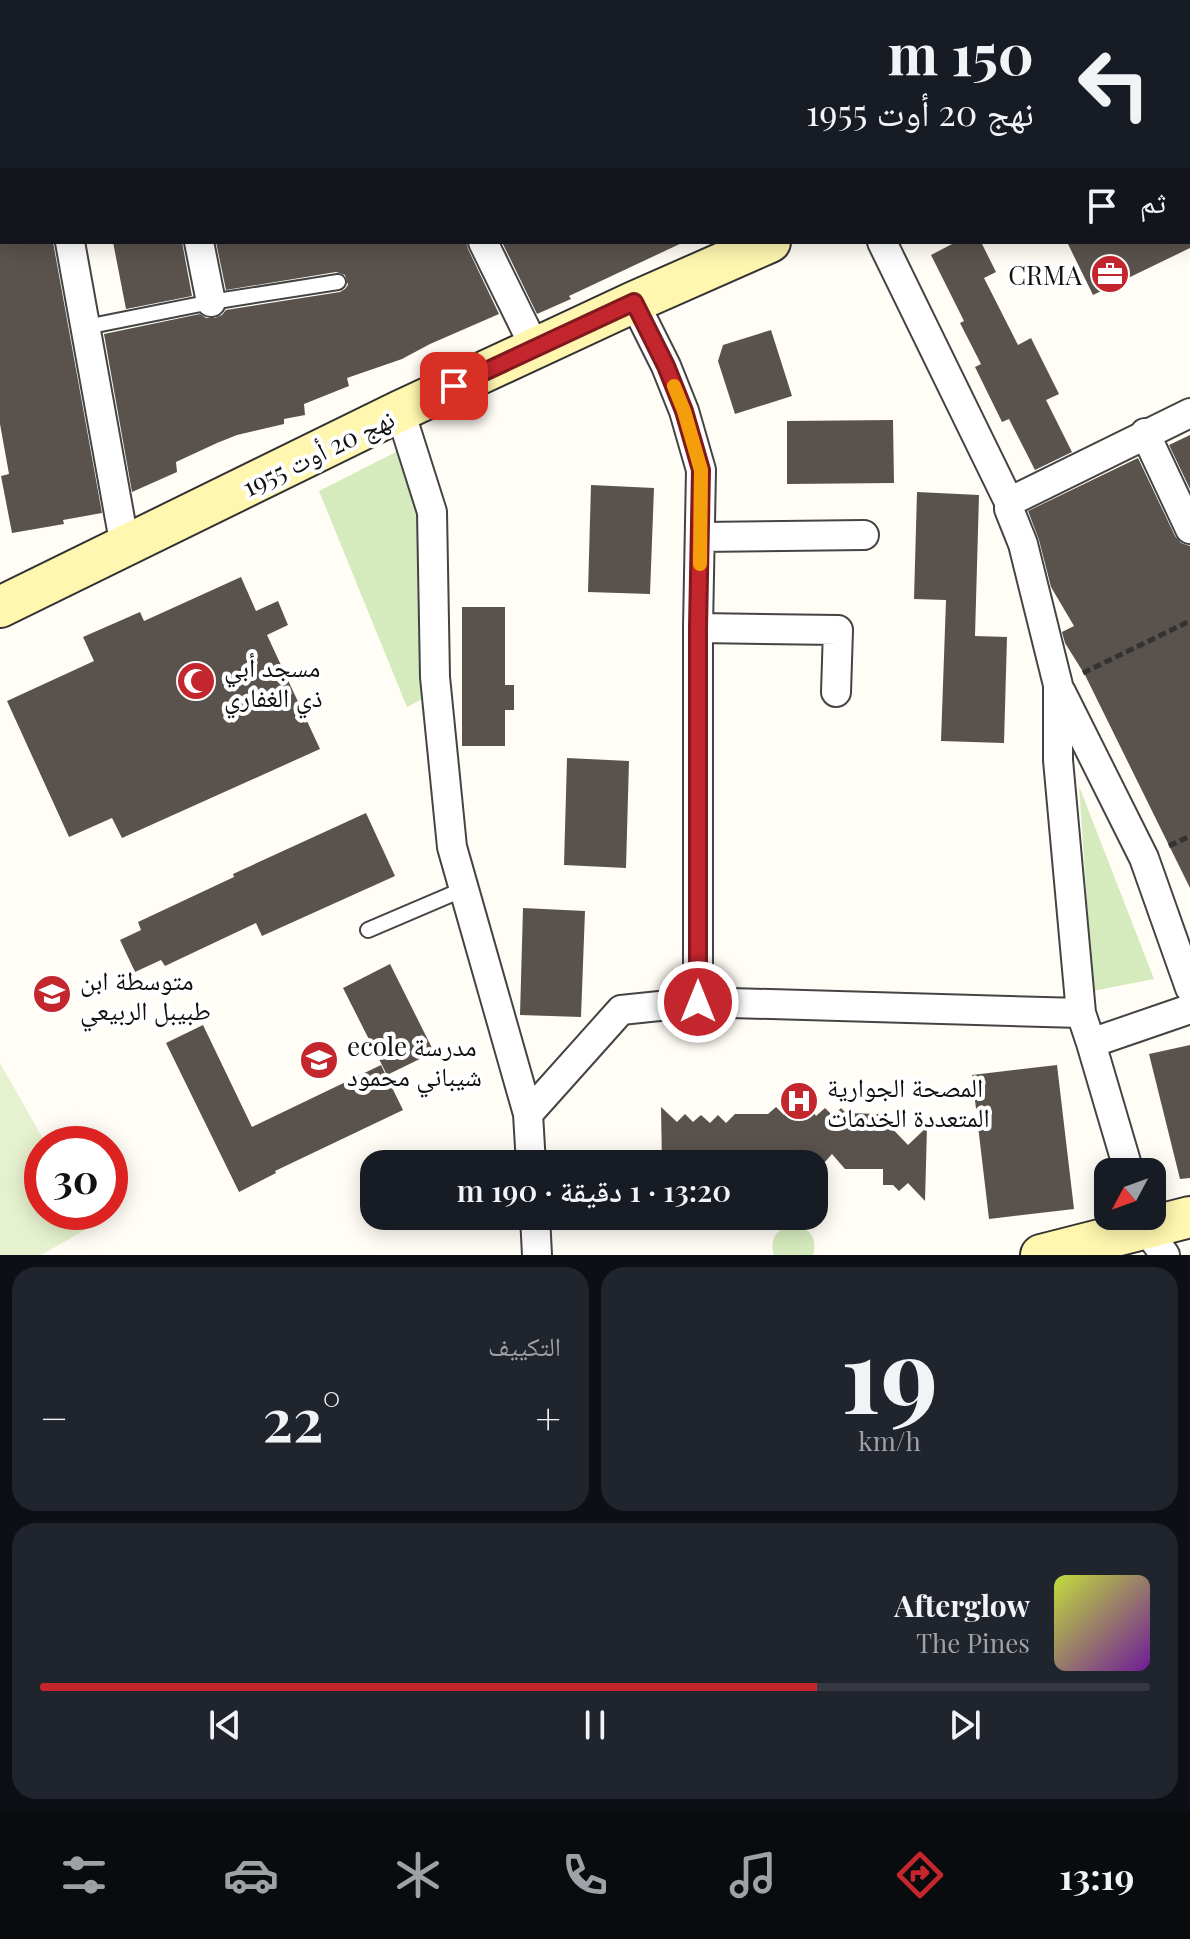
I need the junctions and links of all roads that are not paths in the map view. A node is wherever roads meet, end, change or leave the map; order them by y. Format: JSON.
{"nodes":[{"id":1,"x":70,"y":244,"type":"edge"},
{"id":2,"x":199,"y":244,"type":"edge"},
{"id":3,"x":484,"y":244,"type":"edge"},
{"id":4,"x":765,"y":244,"type":"edge"},
{"id":5,"x":883,"y":244,"type":"edge"},
{"id":6,"x":338,"y":282,"type":"dead end"},
{"id":7,"x":211,"y":302,"type":"junction"},
{"id":8,"x":634,"y":302,"type":"junction"},
{"id":9,"x":86,"y":327,"type":"junction"},
{"id":10,"x":535,"y":348,"type":"junction"},
{"id":11,"x":400,"y":411,"type":"junction"},
{"id":12,"x":1190,"y":413,"type":"edge"},
{"id":13,"x":1145,"y":433,"type":"junction"},
{"id":14,"x":1009,"y":502,"type":"junction"},
{"id":15,"x":1190,"y":529,"type":"edge"},
{"id":16,"x":864,"y":535,"type":"dead end"},
{"id":17,"x":700,"y":537,"type":"junction"},
{"id":18,"x":125,"y":547,"type":"junction"},
{"id":19,"x":0,"y":607,"type":"edge"},
{"id":20,"x":698,"y":628,"type":"junction"},
{"id":21,"x":1058,"y":685,"type":"junction"},
{"id":22,"x":836,"y":692,"type":"dead end"},
{"id":23,"x":464,"y":889,"type":"junction"},
{"id":24,"x":368,"y":930,"type":"dead end"},
{"id":25,"x":1190,"y":988,"type":"edge"},
{"id":26,"x":698,"y":1002,"type":"junction"},
{"id":27,"x":1190,"y":1009,"type":"edge"},
{"id":28,"x":1081,"y":1013,"type":"junction"},
{"id":29,"x":1091,"y":1043,"type":"junction"},
{"id":30,"x":528,"y":1114,"type":"junction"},
{"id":31,"x":530,"y":1150,"type":"edge"},
{"id":32,"x":1125,"y":1158,"type":"edge"},
{"id":33,"x":1190,"y":1217,"type":"edge"},
{"id":34,"x":536,"y":1230,"type":"edge"},
{"id":35,"x":1151,"y":1233,"type":"edge"},
{"id":36,"x":537,"y":1255,"type":"edge"},
{"id":37,"x":1041,"y":1255,"type":"edge"}],
"edges":[{"from":1,"to":9,"type":"street"},
{"from":2,"to":7,"type":"street"},
{"from":3,"to":10,"type":"street"},
{"from":4,"to":8,"type":"main road","name":"نهج 20 أوت 1955"},
{"from":5,"to":14,"type":"street"},
{"from":6,"to":7,"type":"lane"},
{"from":7,"to":9,"type":"lane"},
{"from":8,"to":10,"type":"main road","name":"نهج 20 أوت 1955"},
{"from":8,"to":17,"type":"street"},
{"from":9,"to":18,"type":"street"},
{"from":10,"to":11,"type":"main road","name":"نهج 20 أوت 1955"},
{"from":11,"to":18,"type":"main road","name":"نهج 20 أوت 1955"},
{"from":11,"to":23,"type":"street"},
{"from":12,"to":13,"type":"street"},
{"from":13,"to":14,"type":"street"},
{"from":13,"to":15,"type":"street"},
{"from":14,"to":21,"type":"street"},
{"from":16,"to":17,"type":"street"},
{"from":17,"to":20,"type":"street"},
{"from":18,"to":19,"type":"main road","name":"نهج 20 أوت 1955"},
{"from":20,"to":22,"type":"street"},
{"from":20,"to":26,"type":"street"},
{"from":21,"to":25,"type":"street"},
{"from":21,"to":28,"type":"street"},
{"from":23,"to":24,"type":"lane"},
{"from":23,"to":30,"type":"street"},
{"from":26,"to":28,"type":"street"},
{"from":26,"to":30,"type":"street"},
{"from":27,"to":29,"type":"street"},
{"from":28,"to":29,"type":"street"},
{"from":29,"to":32,"type":"street"},
{"from":30,"to":31,"type":"street"},
{"from":33,"to":35,"type":"main road"},
{"from":34,"to":36,"type":"street"},
{"from":35,"to":37,"type":"main road"}]}
